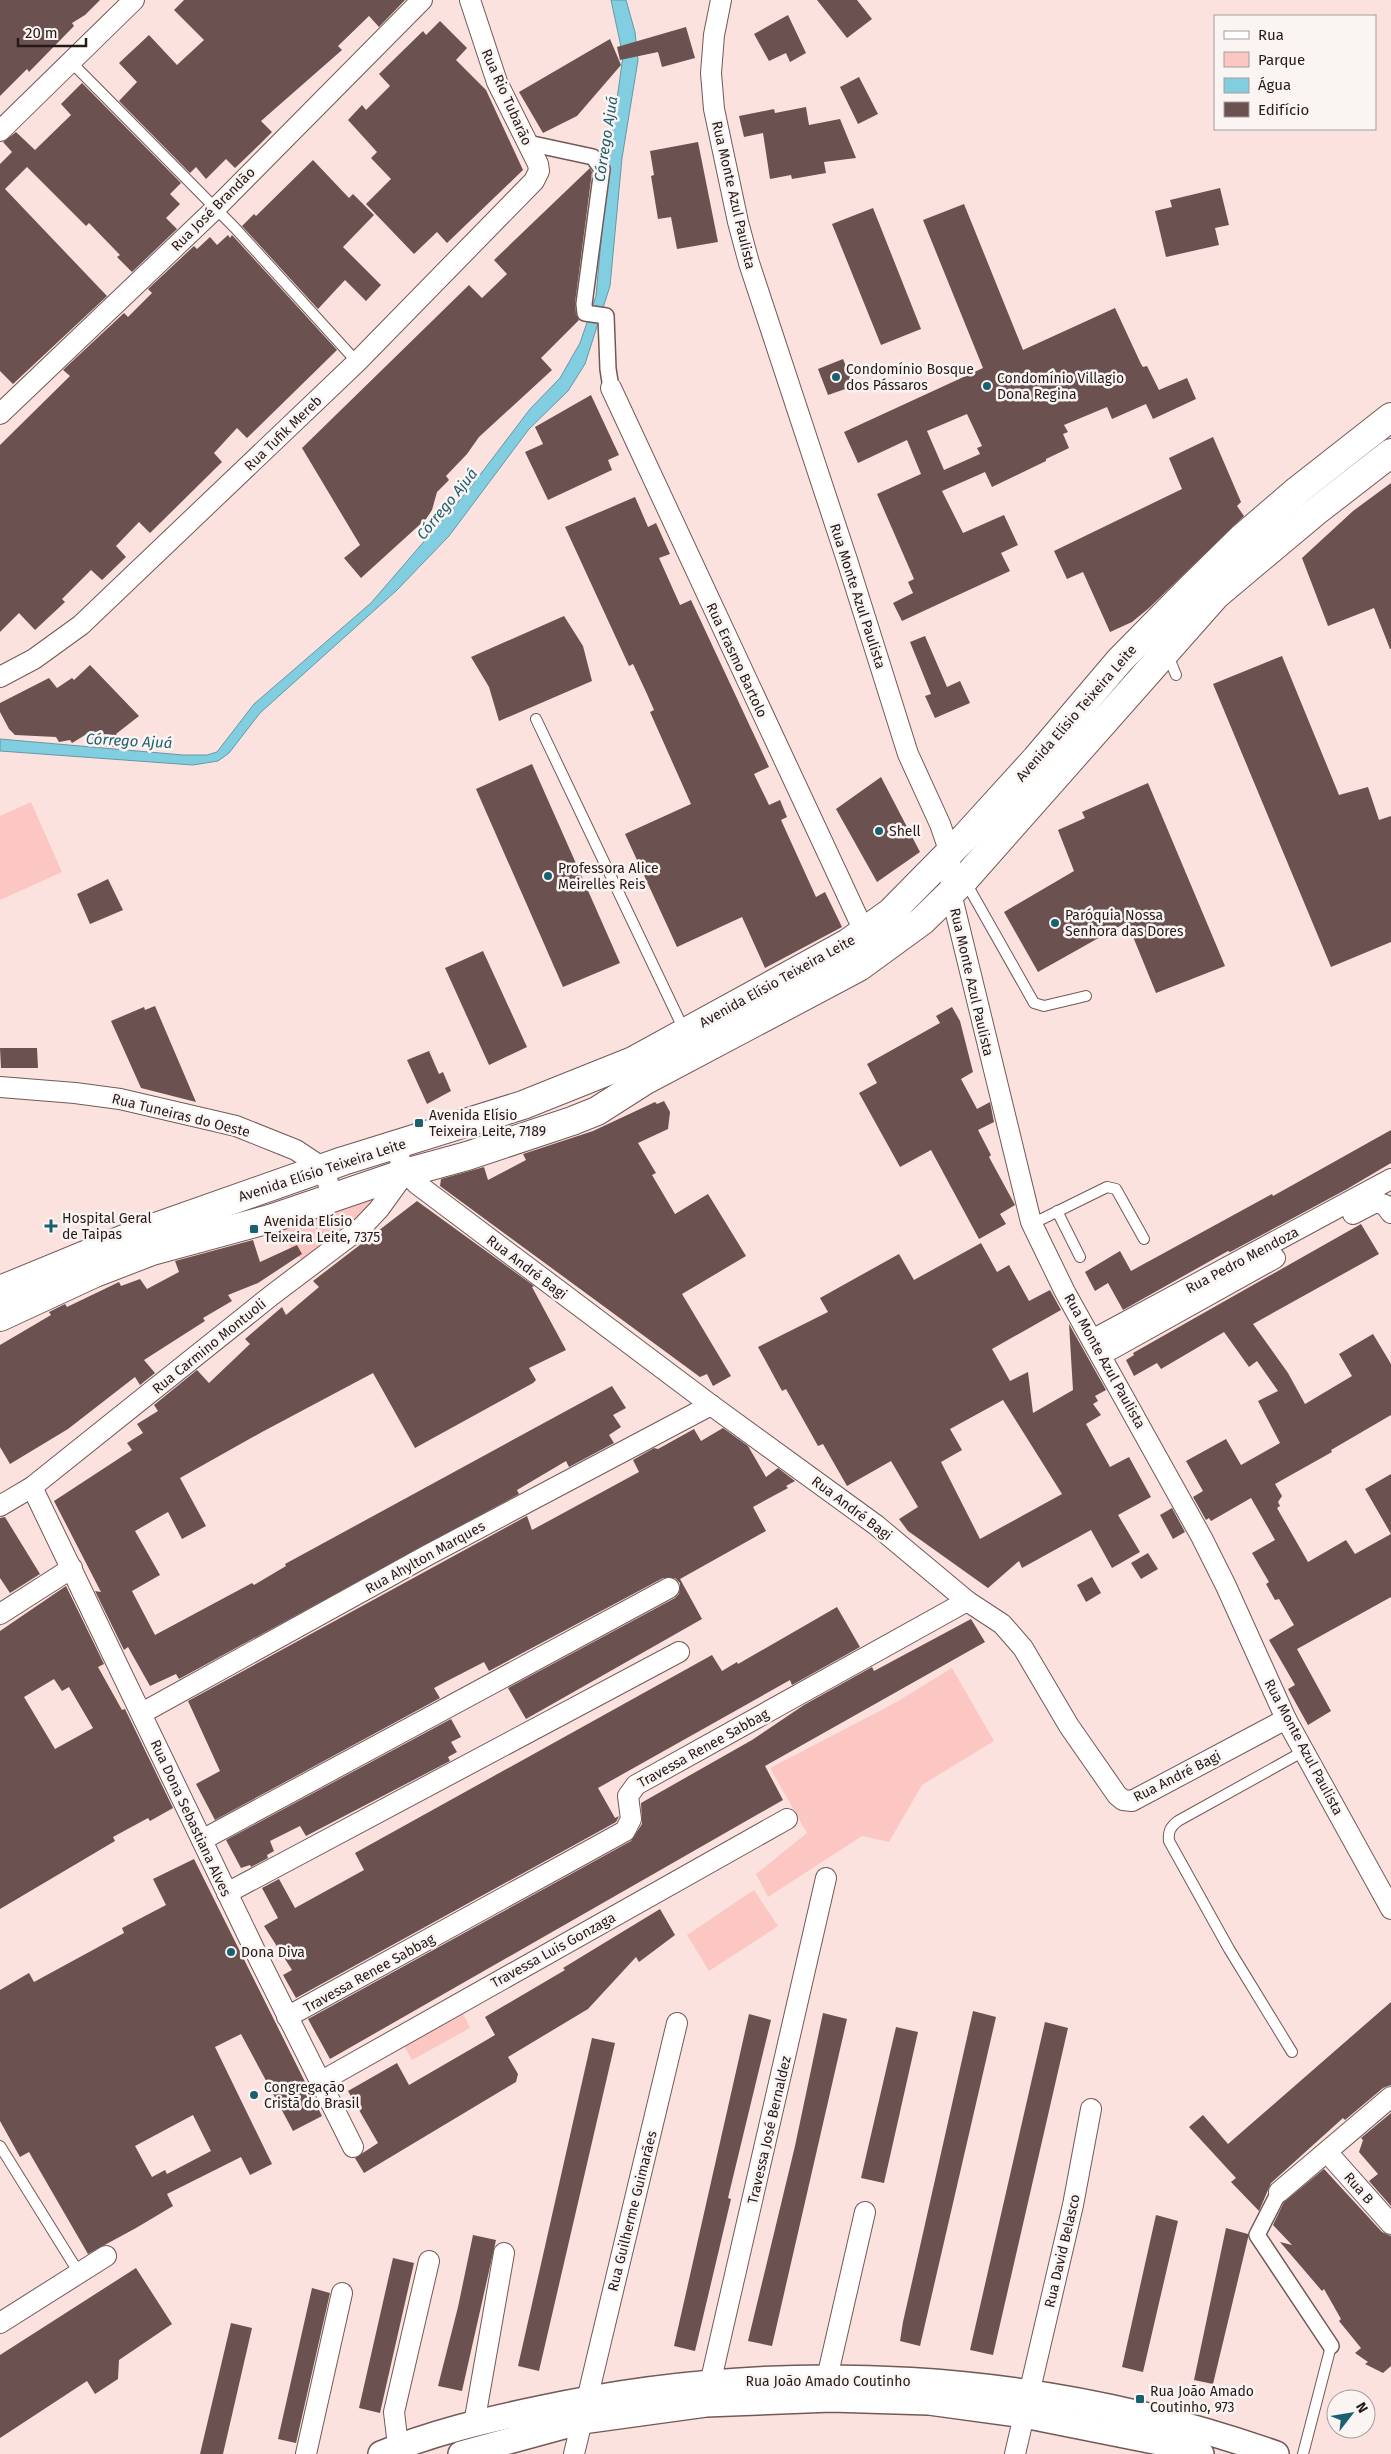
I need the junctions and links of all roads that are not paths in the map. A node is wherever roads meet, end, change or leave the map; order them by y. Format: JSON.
{"nodes":[{"id":1,"x":134,"y":0,"type":"edge"},
{"id":2,"x":422,"y":0,"type":"edge"},
{"id":3,"x":470,"y":0,"type":"edge"},
{"id":4,"x":721,"y":0,"type":"edge"},
{"id":5,"x":72,"y":64,"type":"junction"},
{"id":6,"x":0,"y":131,"type":"edge"},
{"id":7,"x":528,"y":143,"type":"junction"},
{"id":8,"x":538,"y":164,"type":"joint"},
{"id":9,"x":214,"y":209,"type":"junction"},
{"id":10,"x":357,"y":362,"type":"junction"},
{"id":11,"x":611,"y":388,"type":"joint"},
{"id":12,"x":0,"y":414,"type":"edge"},
{"id":13,"x":1391,"y":417,"type":"edge"},
{"id":14,"x":1391,"y":453,"type":"edge"},
{"id":15,"x":1166,"y":650,"type":"junction"},
{"id":16,"x":3,"y":671,"type":"edge"},
{"id":17,"x":1176,"y":675,"type":"dead end"},
{"id":18,"x":536,"y":718,"type":"dead end"},
{"id":19,"x":950,"y":853,"type":"junction"},
{"id":20,"x":958,"y":887,"type":"junction"},
{"id":21,"x":870,"y":944,"type":"junction"},
{"id":22,"x":1086,"y":996,"type":"dead end"},
{"id":23,"x":685,"y":1032,"type":"junction"},
{"id":24,"x":0,"y":1087,"type":"edge"},
{"id":25,"x":395,"y":1146,"type":"junction"},
{"id":26,"x":323,"y":1168,"type":"junction"},
{"id":27,"x":405,"y":1173,"type":"junction"},
{"id":28,"x":1391,"y":1179,"type":"edge"},
{"id":29,"x":334,"y":1197,"type":"junction"},
{"id":30,"x":1057,"y":1211,"type":"junction"},
{"id":31,"x":1391,"y":1212,"type":"edge"},
{"id":32,"x":1031,"y":1222,"type":"junction"},
{"id":33,"x":1144,"y":1239,"type":"dead end"},
{"id":34,"x":145,"y":1242,"type":"junction"},
{"id":35,"x":1080,"y":1257,"type":"dead end"},
{"id":36,"x":0,"y":1290,"type":"edge"},
{"id":37,"x":0,"y":1317,"type":"edge"},
{"id":38,"x":1097,"y":1348,"type":"junction"},
{"id":39,"x":711,"y":1404,"type":"junction"},
{"id":40,"x":32,"y":1487,"type":"junction"},
{"id":41,"x":0,"y":1506,"type":"edge"},
{"id":42,"x":72,"y":1568,"type":"junction"},
{"id":43,"x":669,"y":1588,"type":"dead end"},
{"id":44,"x":967,"y":1600,"type":"junction"},
{"id":45,"x":0,"y":1614,"type":"edge"},
{"id":46,"x":679,"y":1652,"type":"dead end"},
{"id":47,"x":142,"y":1713,"type":"junction"},
{"id":48,"x":1286,"y":1718,"type":"junction"},
{"id":49,"x":1304,"y":1750,"type":"junction"},
{"id":50,"x":787,"y":1819,"type":"dead end"},
{"id":51,"x":202,"y":1840,"type":"junction"},
{"id":52,"x":826,"y":1878,"type":"dead end"},
{"id":53,"x":227,"y":1893,"type":"junction"},
{"id":54,"x":1391,"y":1909,"type":"edge"},
{"id":55,"x":288,"y":2017,"type":"junction"},
{"id":56,"x":676,"y":2023,"type":"dead end"},
{"id":57,"x":1292,"y":2052,"type":"dead end"},
{"id":58,"x":320,"y":2082,"type":"junction"},
{"id":59,"x":1391,"y":2097,"type":"edge"},
{"id":60,"x":1091,"y":2109,"type":"dead end"},
{"id":61,"x":0,"y":2146,"type":"edge"},
{"id":62,"x":353,"y":2147,"type":"dead end"},
{"id":63,"x":1327,"y":2152,"type":"junction"},
{"id":64,"x":1279,"y":2192,"type":"joint"},
{"id":65,"x":865,"y":2212,"type":"dead end"},
{"id":66,"x":1391,"y":2224,"type":"edge"},
{"id":67,"x":504,"y":2253,"type":"dead end"},
{"id":68,"x":106,"y":2256,"type":"dead end"},
{"id":69,"x":429,"y":2261,"type":"dead end"},
{"id":70,"x":79,"y":2273,"type":"junction"},
{"id":71,"x":342,"y":2294,"type":"dead end"},
{"id":72,"x":0,"y":2324,"type":"edge"},
{"id":73,"x":1331,"y":2346,"type":"joint"},
{"id":74,"x":827,"y":2378,"type":"junction"},
{"id":75,"x":708,"y":2392,"type":"junction"},
{"id":76,"x":1027,"y":2404,"type":"junction"},
{"id":77,"x":584,"y":2410,"type":"junction"},
{"id":78,"x":474,"y":2424,"type":"junction"},
{"id":79,"x":393,"y":2452,"type":"edge"},
{"id":80,"x":306,"y":2454,"type":"edge"},
{"id":81,"x":461,"y":2454,"type":"edge"},
{"id":82,"x":574,"y":2454,"type":"edge"},
{"id":83,"x":1015,"y":2454,"type":"edge"},
{"id":84,"x":1201,"y":2454,"type":"edge"},
{"id":85,"x":1276,"y":2454,"type":"edge"},
{"id":86,"x":1302,"y":2454,"type":"edge"}],
"edges":[{"from":1,"to":5,"type":"street"},
{"from":2,"to":9,"type":"street","name":"Rua José Brandão"},
{"from":3,"to":7,"type":"street","name":"Rua Rio Tubarão"},
{"from":4,"to":19,"type":"street","name":"Rua Monte Azul Paulista"},
{"from":5,"to":6,"type":"street"},
{"from":5,"to":9,"type":"lane"},
{"from":7,"to":8,"type":"street","name":"Rua Rio Tubarão"},
{"from":7,"to":11,"type":"street"},
{"from":8,"to":10,"type":"street","name":"Rua Tufik Mereb"},
{"from":9,"to":10,"type":"lane"},
{"from":9,"to":12,"type":"street","name":"Rua José Brandão"},
{"from":10,"to":16,"type":"street","name":"Rua Tufik Mereb"},
{"from":11,"to":21,"type":"street","name":"Rua Erasmo Bartolo"},
{"from":13,"to":19,"type":"main road","name":"Avenida Elísio Teixeira Leite"},
{"from":14,"to":15,"type":"main road","name":"Avenida Elísio Teixeira Leite"},
{"from":15,"to":17,"type":"lane"},
{"from":15,"to":20,"type":"main road","name":"Avenida Elísio Teixeira Leite"},
{"from":18,"to":23,"type":"lane"},
{"from":19,"to":20,"type":"street","name":"Rua Monte Azul Paulista"},
{"from":19,"to":21,"type":"main road","name":"Avenida Elísio Teixeira Leite"},
{"from":20,"to":21,"type":"main road","name":"Avenida Elísio Teixeira Leite"},
{"from":20,"to":22,"type":"lane"},
{"from":20,"to":32,"type":"street","name":"Rua Monte Azul Paulista"},
{"from":21,"to":23,"type":"main road","name":"Avenida Elísio Teixeira Leite"},
{"from":21,"to":27,"type":"main road","name":"Avenida Elísio Teixeira Leite"},
{"from":23,"to":25,"type":"main road","name":"Avenida Elísio Teixeira Leite"},
{"from":24,"to":26,"type":"street","name":"Rua Tuneiras do Oeste"},
{"from":25,"to":26,"type":"main road","name":"Avenida Elísio Teixeira Leite"},
{"from":25,"to":27,"type":"street"},
{"from":26,"to":29,"type":"street"},
{"from":26,"to":34,"type":"main road","name":"Avenida Elísio Teixeira Leite"},
{"from":27,"to":29,"type":"main road","name":"Avenida Elísio Teixeira Leite"},
{"from":27,"to":39,"type":"street","name":"Rua André Bagi"},
{"from":27,"to":40,"type":"street","name":"Rua Carmino Montuoli"},
{"from":28,"to":38,"type":"street","name":"Rua Pedro Mendoza"},
{"from":29,"to":34,"type":"main road","name":"Avenida Elísio Teixeira Leite"},
{"from":30,"to":32,"type":"lane"},
{"from":30,"to":33,"type":"lane"},
{"from":30,"to":35,"type":"lane"},
{"from":31,"to":38,"type":"street","name":"Rua Pedro Mendoza"},
{"from":32,"to":38,"type":"street","name":"Rua Monte Azul Paulista"},
{"from":34,"to":36,"type":"main road","name":"Avenida Elísio Teixeira Leite"},
{"from":34,"to":37,"type":"main road","name":"Avenida Elísio Teixeira Leite"},
{"from":38,"to":48,"type":"street","name":"Rua Monte Azul Paulista"},
{"from":39,"to":44,"type":"street","name":"Rua André Bagi"},
{"from":39,"to":47,"type":"street","name":"Rua Ahylton Marques"},
{"from":40,"to":41,"type":"street","name":"Rua Carmino Montuoli"},
{"from":40,"to":42,"type":"street","name":"Rua Dona Sebastiana Alves"},
{"from":42,"to":45,"type":"street"},
{"from":42,"to":47,"type":"street","name":"Rua Dona Sebastiana Alves"},
{"from":43,"to":51,"type":"street"},
{"from":44,"to":48,"type":"street","name":"Rua André Bagi"},
{"from":44,"to":55,"type":"street","name":"Travessa Renee Sabbag"},
{"from":46,"to":53,"type":"street"},
{"from":47,"to":51,"type":"street","name":"Rua Dona Sebastiana Alves"},
{"from":48,"to":49,"type":"street","name":"Rua Monte Azul Paulista"},
{"from":49,"to":54,"type":"street","name":"Rua Monte Azul Paulista"},
{"from":49,"to":57,"type":"lane"},
{"from":50,"to":58,"type":"street","name":"Travessa Luis Gonzaga"},
{"from":51,"to":53,"type":"street","name":"Rua Dona Sebastiana Alves"},
{"from":52,"to":75,"type":"street","name":"Travessa José Bernaldez"},
{"from":53,"to":55,"type":"street","name":"Rua Dona Sebastiana Alves"},
{"from":55,"to":58,"type":"street","name":"Rua Dona Sebastiana Alves"},
{"from":56,"to":77,"type":"street","name":"Rua Guilherme Guimarães"},
{"from":58,"to":62,"type":"street","name":"Rua Dona Sebastiana Alves"},
{"from":59,"to":63,"type":"street"},
{"from":60,"to":76,"type":"street","name":"Rua David Belasco"},
{"from":61,"to":70,"type":"lane"},
{"from":63,"to":64,"type":"street"},
{"from":63,"to":66,"type":"street","name":"Rua B"},
{"from":64,"to":73,"type":"street"},
{"from":65,"to":74,"type":"street"},
{"from":67,"to":78,"type":"street"},
{"from":68,"to":70,"type":"street"},
{"from":69,"to":79,"type":"street"},
{"from":70,"to":72,"type":"street"},
{"from":71,"to":80,"type":"street"},
{"from":73,"to":86,"type":"lane"},
{"from":74,"to":75,"type":"street","name":"Rua João Amado Coutinho"},
{"from":74,"to":76,"type":"street","name":"Rua João Amado Coutinho"},
{"from":75,"to":76,"type":"street","name":"Rua João Amado Coutinho"},
{"from":75,"to":77,"type":"street","name":"Rua João Amado Coutinho"},
{"from":76,"to":83,"type":"street","name":"Rua David Belasco"},
{"from":76,"to":84,"type":"street","name":"Rua João Amado Coutinho"},
{"from":76,"to":85,"type":"street","name":"Rua João Amado Coutinho"},
{"from":77,"to":78,"type":"street","name":"Rua João Amado Coutinho"},
{"from":77,"to":81,"type":"street","name":"Rua João Amado Coutinho"},
{"from":77,"to":82,"type":"street","name":"Rua Guilherme Guimarães"},
{"from":78,"to":79,"type":"street","name":"Rua João Amado Coutinho"}]}
